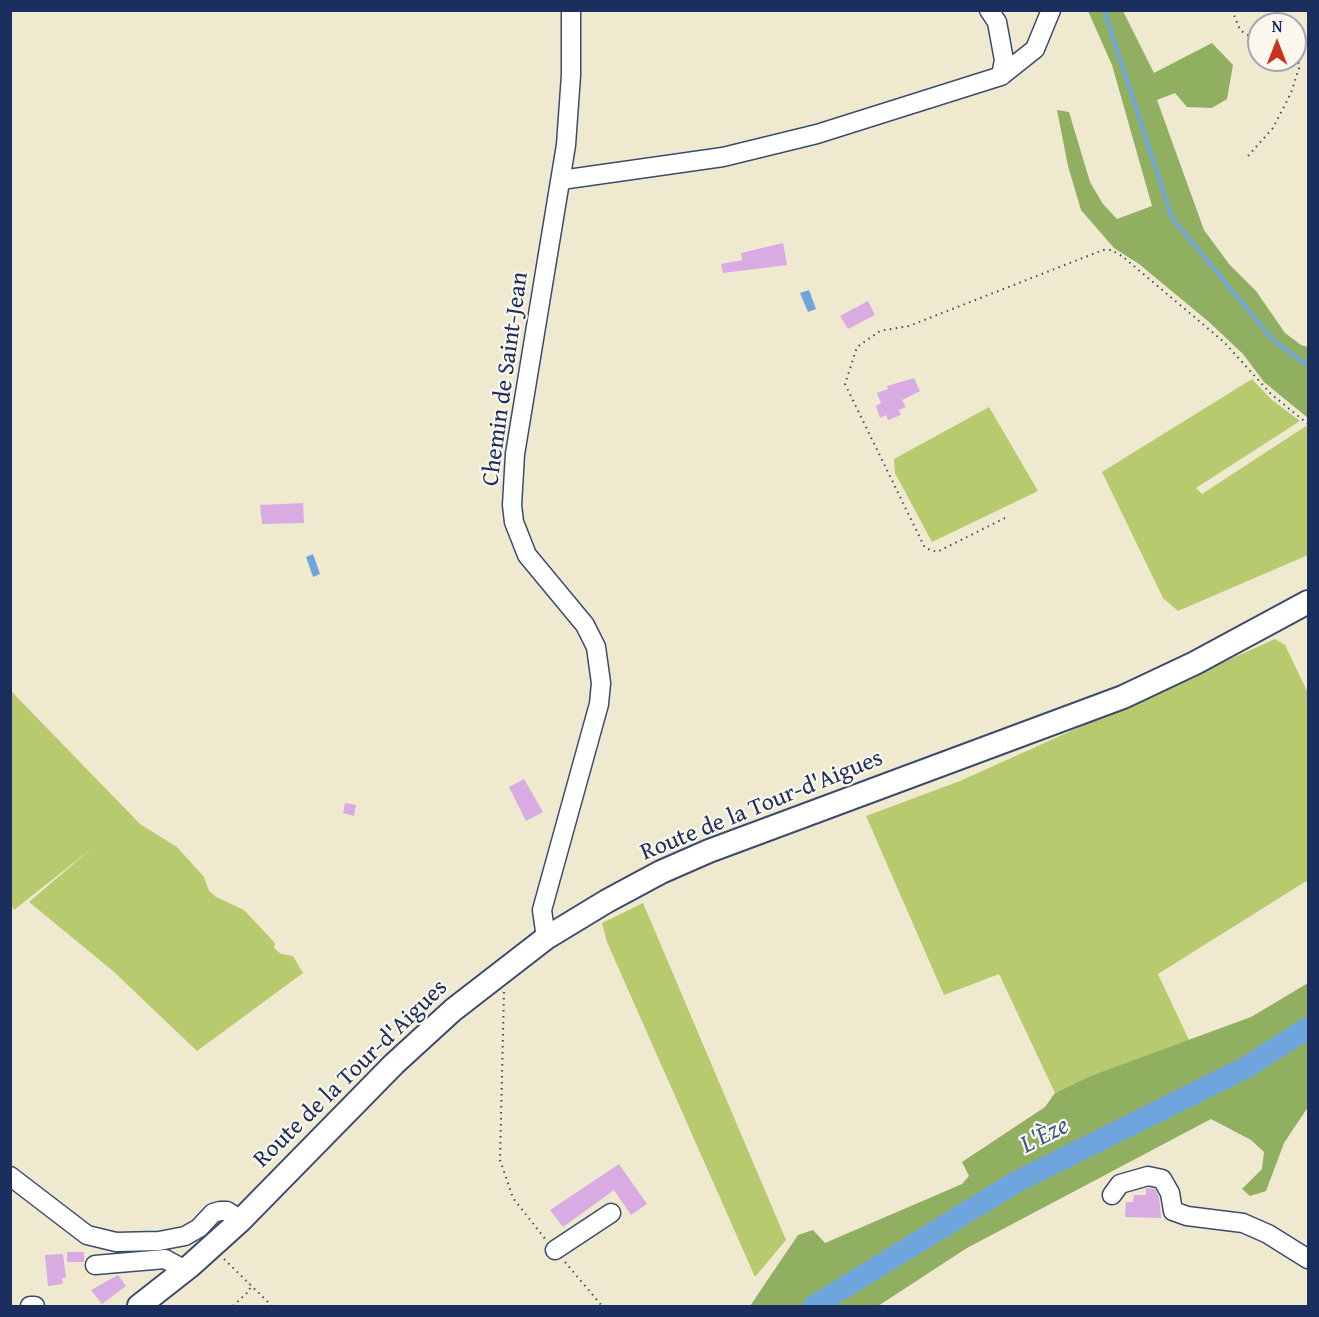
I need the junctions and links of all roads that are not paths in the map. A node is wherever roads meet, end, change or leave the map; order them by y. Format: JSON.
{"nodes":[{"id":1,"x":571,"y":10,"type":"edge"},
{"id":2,"x":989,"y":10,"type":"edge"},
{"id":3,"x":1051,"y":10,"type":"edge"},
{"id":4,"x":1001,"y":76,"type":"junction"},
{"id":5,"x":561,"y":180,"type":"junction"},
{"id":6,"x":1308,"y":602,"type":"edge"},
{"id":7,"x":546,"y":938,"type":"junction"},
{"id":8,"x":10,"y":1176,"type":"edge"},
{"id":9,"x":1112,"y":1195,"type":"dead end"},
{"id":10,"x":611,"y":1213,"type":"dead end"},
{"id":11,"x":241,"y":1220,"type":"junction"},
{"id":12,"x":555,"y":1250,"type":"road end"},
{"id":13,"x":1308,"y":1259,"type":"edge"},
{"id":14,"x":95,"y":1265,"type":"dead end"},
{"id":15,"x":185,"y":1270,"type":"junction"},
{"id":16,"x":30,"y":1306,"type":"edge"},
{"id":17,"x":35,"y":1306,"type":"edge"},
{"id":18,"x":139,"y":1306,"type":"edge"}],
"edges":[{"from":1,"to":5,"type":"street","name":"Chemin de Saint-Jean"},
{"from":2,"to":4,"type":"street"},
{"from":3,"to":4,"type":"street"},
{"from":4,"to":5,"type":"street"},
{"from":5,"to":7,"type":"street","name":"Chemin de Saint-Jean"},
{"from":6,"to":7,"type":"main road","name":"Route de la Tour-d'Aigues"},
{"from":7,"to":11,"type":"main road","name":"Route de la Tour-d'Aigues"},
{"from":8,"to":11,"type":"street"},
{"from":9,"to":13,"type":"street"},
{"from":10,"to":12,"type":"street"},
{"from":11,"to":15,"type":"main road","name":"Route de la Tour-d'Aigues"},
{"from":14,"to":15,"type":"street"},
{"from":15,"to":18,"type":"main road","name":"Route de la Tour-d'Aigues"},
{"from":16,"to":17,"type":"street"}]}
